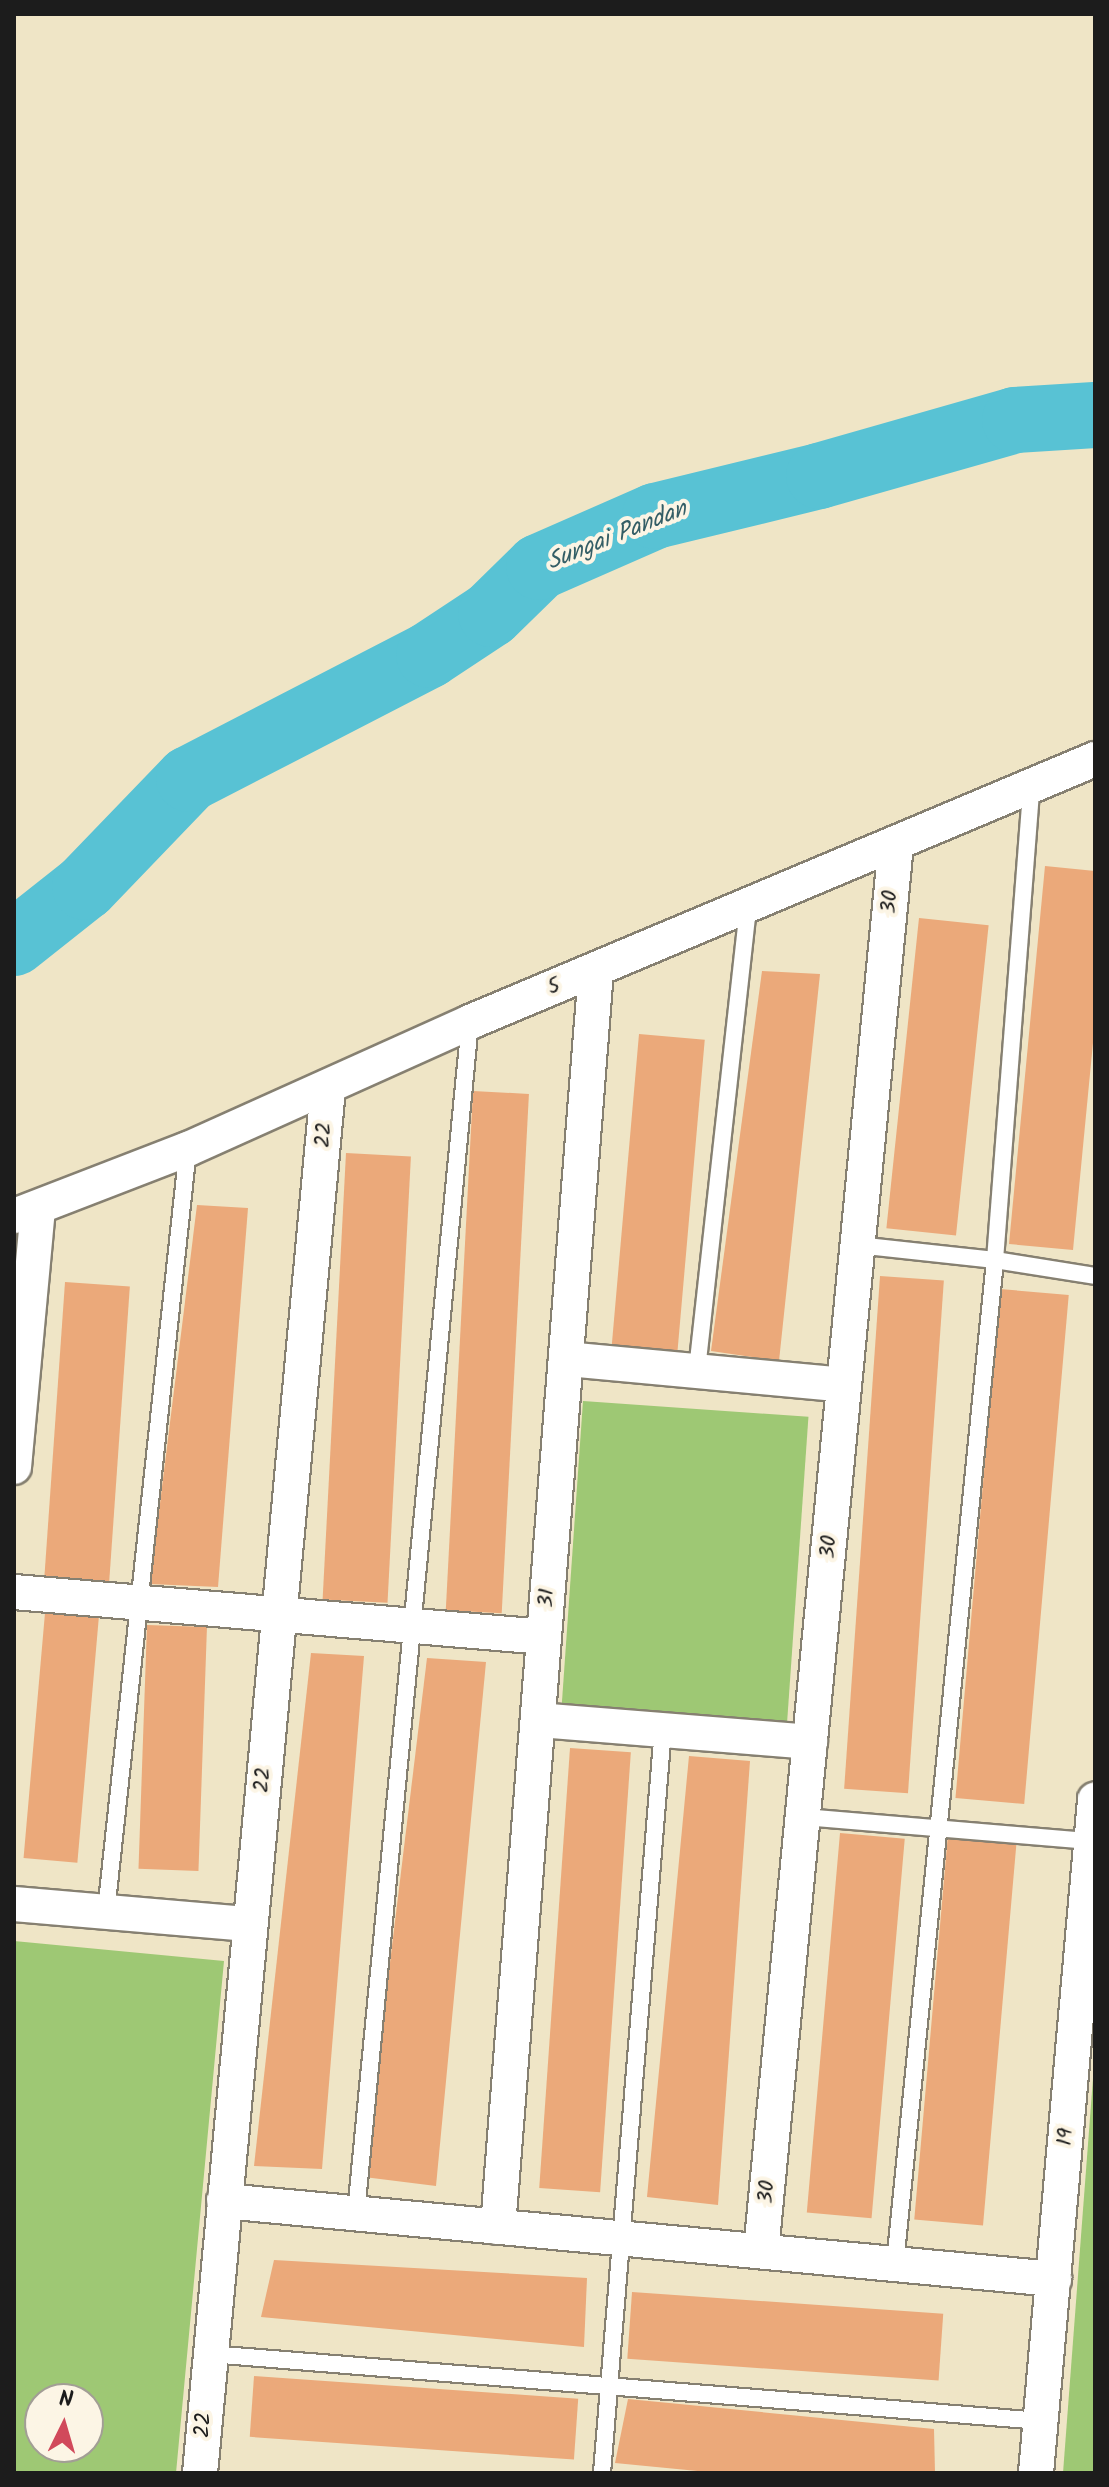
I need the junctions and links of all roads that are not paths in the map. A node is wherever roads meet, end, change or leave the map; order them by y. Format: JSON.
{"nodes":[{"id":1,"x":1095,"y":759,"type":"edge"},
{"id":2,"x":1032,"y":783,"type":"junction"},
{"id":3,"x":896,"y":843,"type":"junction"},
{"id":4,"x":748,"y":903,"type":"junction"},
{"id":5,"x":596,"y":970,"type":"junction"},
{"id":6,"x":470,"y":1022,"type":"junction"},
{"id":7,"x":328,"y":1087,"type":"junction"},
{"id":8,"x":188,"y":1149,"type":"junction"},
{"id":9,"x":26,"y":1212,"type":"edge"},
{"id":10,"x":857,"y":1245,"type":"junction"},
{"id":11,"x":995,"y":1260,"type":"junction"},
{"id":12,"x":1095,"y":1276,"type":"edge"},
{"id":13,"x":566,"y":1359,"type":"junction"},
{"id":14,"x":697,"y":1370,"type":"junction"},
{"id":15,"x":844,"y":1385,"type":"junction"},
{"id":16,"x":14,"y":1467,"type":"edge"},
{"id":17,"x":14,"y":1592,"type":"edge"},
{"id":18,"x":140,"y":1603,"type":"junction"},
{"id":19,"x":279,"y":1615,"type":"junction"},
{"id":20,"x":413,"y":1626,"type":"junction"},
{"id":21,"x":544,"y":1637,"type":"junction"},
{"id":22,"x":538,"y":1720,"type":"junction"},
{"id":23,"x":663,"y":1730,"type":"junction"},
{"id":24,"x":810,"y":1742,"type":"junction"},
{"id":25,"x":1095,"y":1800,"type":"edge"},
{"id":26,"x":803,"y":1817,"type":"junction"},
{"id":27,"x":939,"y":1827,"type":"junction"},
{"id":28,"x":1091,"y":1841,"type":"junction"},
{"id":29,"x":14,"y":1904,"type":"edge"},
{"id":30,"x":106,"y":1912,"type":"junction"},
{"id":31,"x":249,"y":1924,"type":"junction"},
{"id":32,"x":224,"y":2201,"type":"junction"},
{"id":33,"x":356,"y":2213,"type":"junction"},
{"id":34,"x":498,"y":2227,"type":"junction"},
{"id":35,"x":624,"y":2238,"type":"junction"},
{"id":36,"x":761,"y":2251,"type":"junction"},
{"id":37,"x":895,"y":2264,"type":"junction"},
{"id":38,"x":1054,"y":2279,"type":"junction"},
{"id":39,"x":210,"y":2354,"type":"junction"},
{"id":40,"x":609,"y":2389,"type":"junction"},
{"id":41,"x":1041,"y":2421,"type":"junction"},
{"id":42,"x":200,"y":2473,"type":"edge"},
{"id":43,"x":602,"y":2473,"type":"edge"},
{"id":44,"x":1036,"y":2473,"type":"edge"}],
"edges":[{"from":1,"to":2,"type":"street","name":"5"},
{"from":2,"to":3,"type":"street","name":"5"},
{"from":2,"to":11,"type":"lane"},
{"from":3,"to":4,"type":"street","name":"5"},
{"from":3,"to":10,"type":"street","name":"30"},
{"from":4,"to":5,"type":"street","name":"5"},
{"from":4,"to":14,"type":"lane"},
{"from":5,"to":6,"type":"street","name":"5"},
{"from":5,"to":13,"type":"street","name":"31"},
{"from":6,"to":7,"type":"street","name":"5"},
{"from":6,"to":20,"type":"lane"},
{"from":7,"to":8,"type":"street","name":"5"},
{"from":7,"to":19,"type":"street","name":"22"},
{"from":8,"to":9,"type":"street","name":"5"},
{"from":8,"to":18,"type":"lane"},
{"from":9,"to":16,"type":"street"},
{"from":10,"to":11,"type":"lane"},
{"from":10,"to":15,"type":"street","name":"30"},
{"from":11,"to":12,"type":"lane"},
{"from":11,"to":27,"type":"lane"},
{"from":13,"to":14,"type":"street"},
{"from":13,"to":21,"type":"street","name":"31"},
{"from":14,"to":15,"type":"street"},
{"from":15,"to":24,"type":"street","name":"30"},
{"from":17,"to":18,"type":"street"},
{"from":18,"to":19,"type":"street"},
{"from":18,"to":30,"type":"lane"},
{"from":19,"to":20,"type":"street"},
{"from":19,"to":31,"type":"street","name":"22"},
{"from":20,"to":21,"type":"street"},
{"from":20,"to":33,"type":"lane"},
{"from":21,"to":22,"type":"street","name":"31"},
{"from":22,"to":23,"type":"street"},
{"from":22,"to":34,"type":"street","name":"31"},
{"from":23,"to":24,"type":"street"},
{"from":23,"to":35,"type":"lane"},
{"from":24,"to":26,"type":"street","name":"30"},
{"from":25,"to":28,"type":"street","name":"19"},
{"from":26,"to":27,"type":"lane"},
{"from":26,"to":36,"type":"street","name":"30"},
{"from":27,"to":28,"type":"lane"},
{"from":27,"to":37,"type":"lane"},
{"from":28,"to":38,"type":"street","name":"19"},
{"from":29,"to":30,"type":"street"},
{"from":30,"to":31,"type":"street"},
{"from":31,"to":32,"type":"street","name":"22"},
{"from":32,"to":33,"type":"street"},
{"from":32,"to":39,"type":"street","name":"22"},
{"from":33,"to":34,"type":"street"},
{"from":34,"to":35,"type":"street"},
{"from":35,"to":36,"type":"street"},
{"from":35,"to":40,"type":"lane"},
{"from":36,"to":37,"type":"street"},
{"from":37,"to":38,"type":"street"},
{"from":38,"to":41,"type":"street","name":"19"},
{"from":39,"to":40,"type":"lane"},
{"from":39,"to":42,"type":"street","name":"22"},
{"from":40,"to":41,"type":"lane"},
{"from":40,"to":43,"type":"lane"},
{"from":41,"to":44,"type":"street","name":"19"}]}
